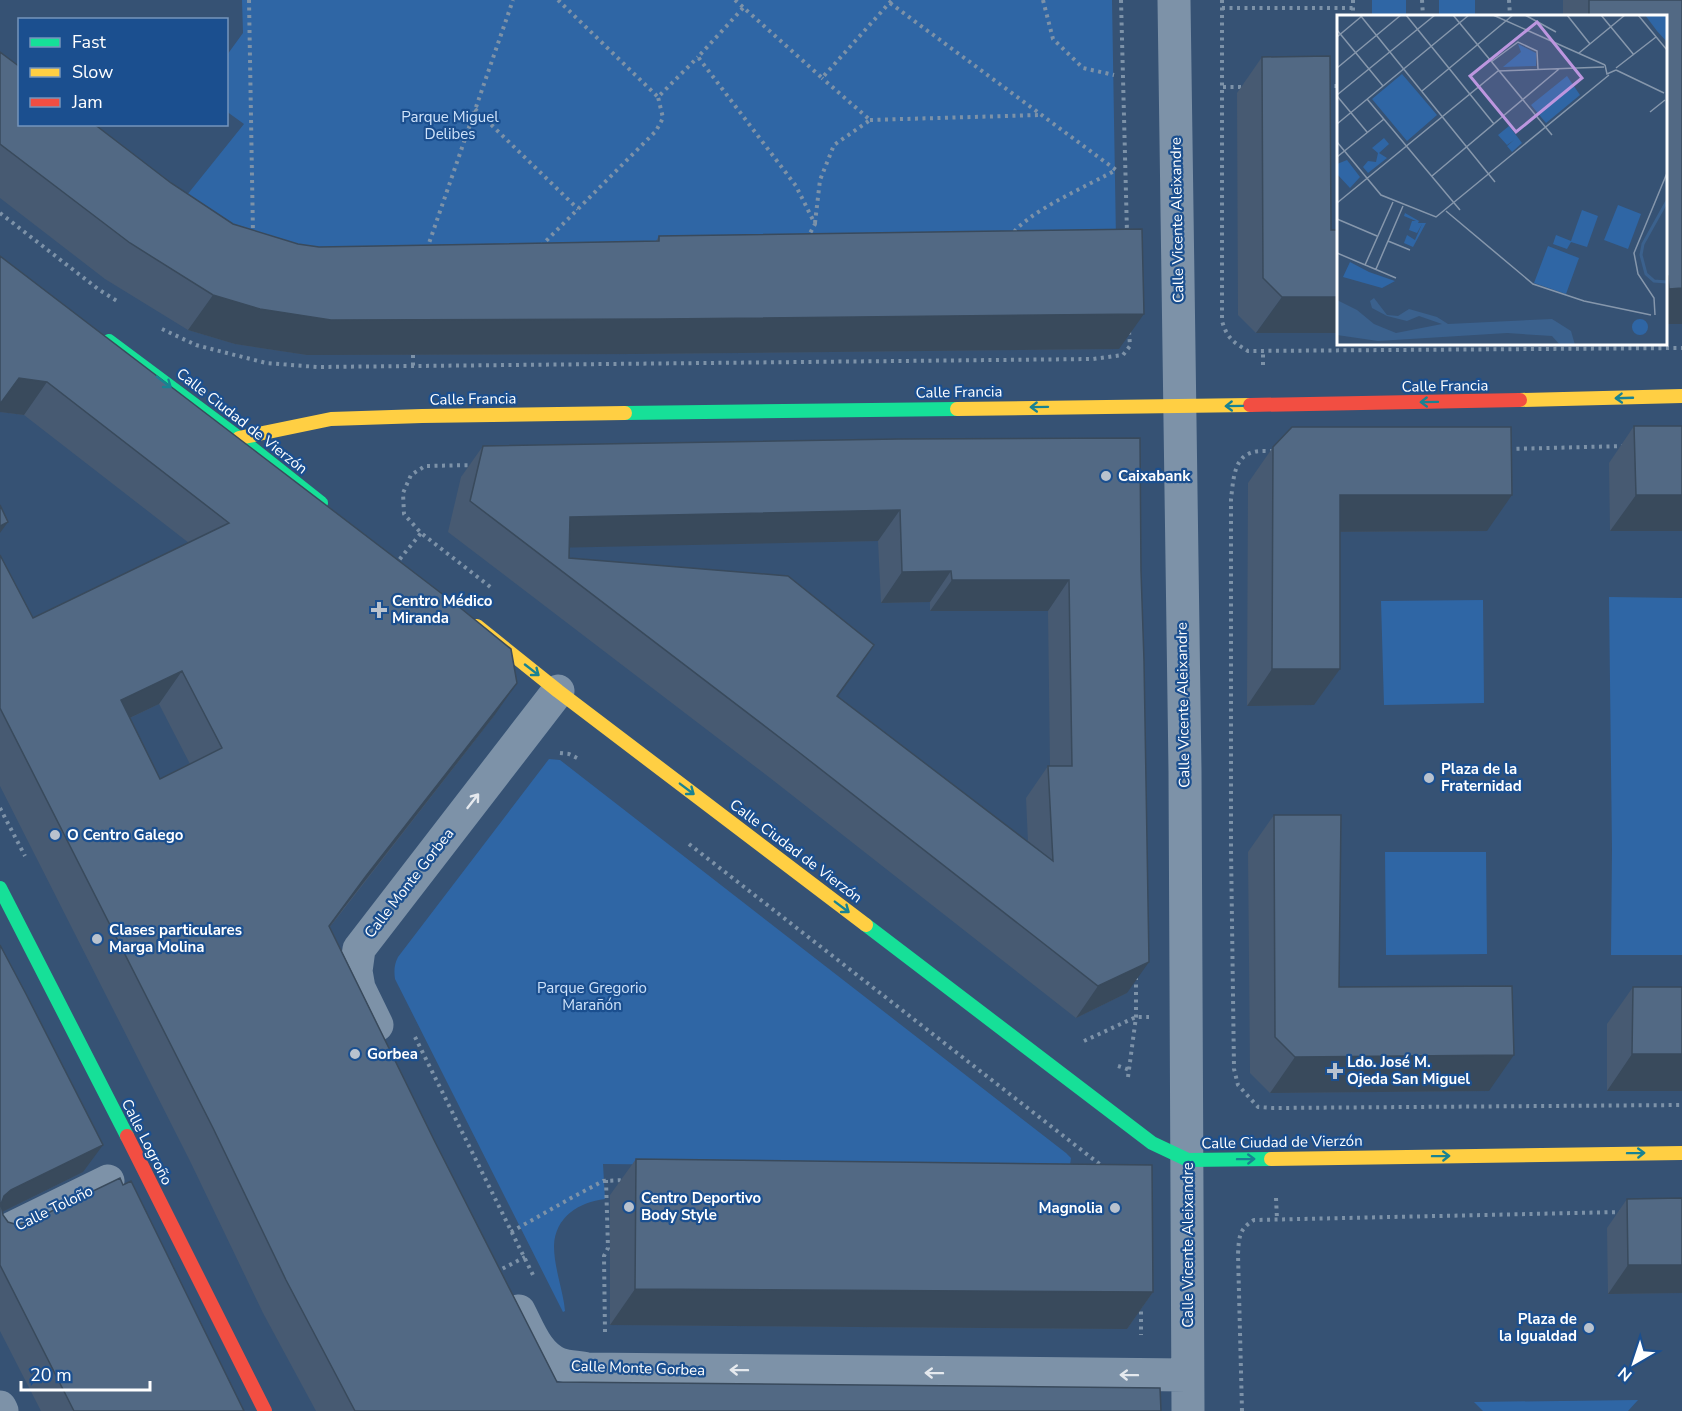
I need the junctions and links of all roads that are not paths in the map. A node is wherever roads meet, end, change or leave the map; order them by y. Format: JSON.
{"nodes":[{"id":1,"x":1174,"y":0,"type":"edge"},
{"id":2,"x":99,"y":333,"type":"edge"},
{"id":3,"x":1682,"y":396,"type":"edge"},
{"id":4,"x":1180,"y":407,"type":"junction"},
{"id":5,"x":239,"y":438,"type":"junction"},
{"id":6,"x":332,"y":511,"type":"edge"},
{"id":7,"x":469,"y":620,"type":"edge"},
{"id":8,"x":558,"y":691,"type":"junction"},
{"id":9,"x":0,"y":888,"type":"edge"},
{"id":10,"x":401,"y":1040,"type":"road end"},
{"id":11,"x":1682,"y":1153,"type":"edge"},
{"id":12,"x":1188,"y":1160,"type":"junction"},
{"id":13,"x":108,"y":1181,"type":"edge"},
{"id":14,"x":0,"y":1234,"type":"edge"},
{"id":15,"x":514,"y":1272,"type":"road end"},
{"id":16,"x":1187,"y":1375,"type":"junction"},
{"id":17,"x":0,"y":1407,"type":"edge"},
{"id":18,"x":2,"y":1411,"type":"edge"},
{"id":19,"x":265,"y":1411,"type":"edge"},
{"id":20,"x":1188,"y":1411,"type":"edge"}],
"edges":[{"from":1,"to":4,"type":"street","name":"Calle Vicente Aleixandre"},
{"from":2,"to":5,"type":"street","name":"Calle Ciudad de Vierzón","one_way":true},
{"from":3,"to":4,"type":"street","name":"Calle Francia","one_way":true},
{"from":4,"to":5,"type":"street","name":"Calle Francia","one_way":true},
{"from":4,"to":12,"type":"street","name":"Calle Vicente Aleixandre"},
{"from":5,"to":6,"type":"street","name":"Calle Ciudad de Vierzón"},
{"from":7,"to":8,"type":"street","name":"Calle Ciudad de Vierzón","one_way":true},
{"from":10,"to":8,"type":"street","name":"Calle Monte Gorbea","one_way":true},
{"from":8,"to":12,"type":"street","name":"Calle Ciudad de Vierzón","one_way":true},
{"from":9,"to":19,"type":"street","name":"Calle Logroño"},
{"from":12,"to":11,"type":"street","name":"Calle Ciudad de Vierzón","one_way":true},
{"from":12,"to":16,"type":"street","name":"Calle Vicente Aleixandre"},
{"from":13,"to":14,"type":"street","name":"Calle Toloño"},
{"from":16,"to":15,"type":"street","name":"Calle Monte Gorbea","one_way":true},
{"from":16,"to":20,"type":"street","name":"Calle Vicente Aleixandre"},
{"from":17,"to":18,"type":"street"}]}
